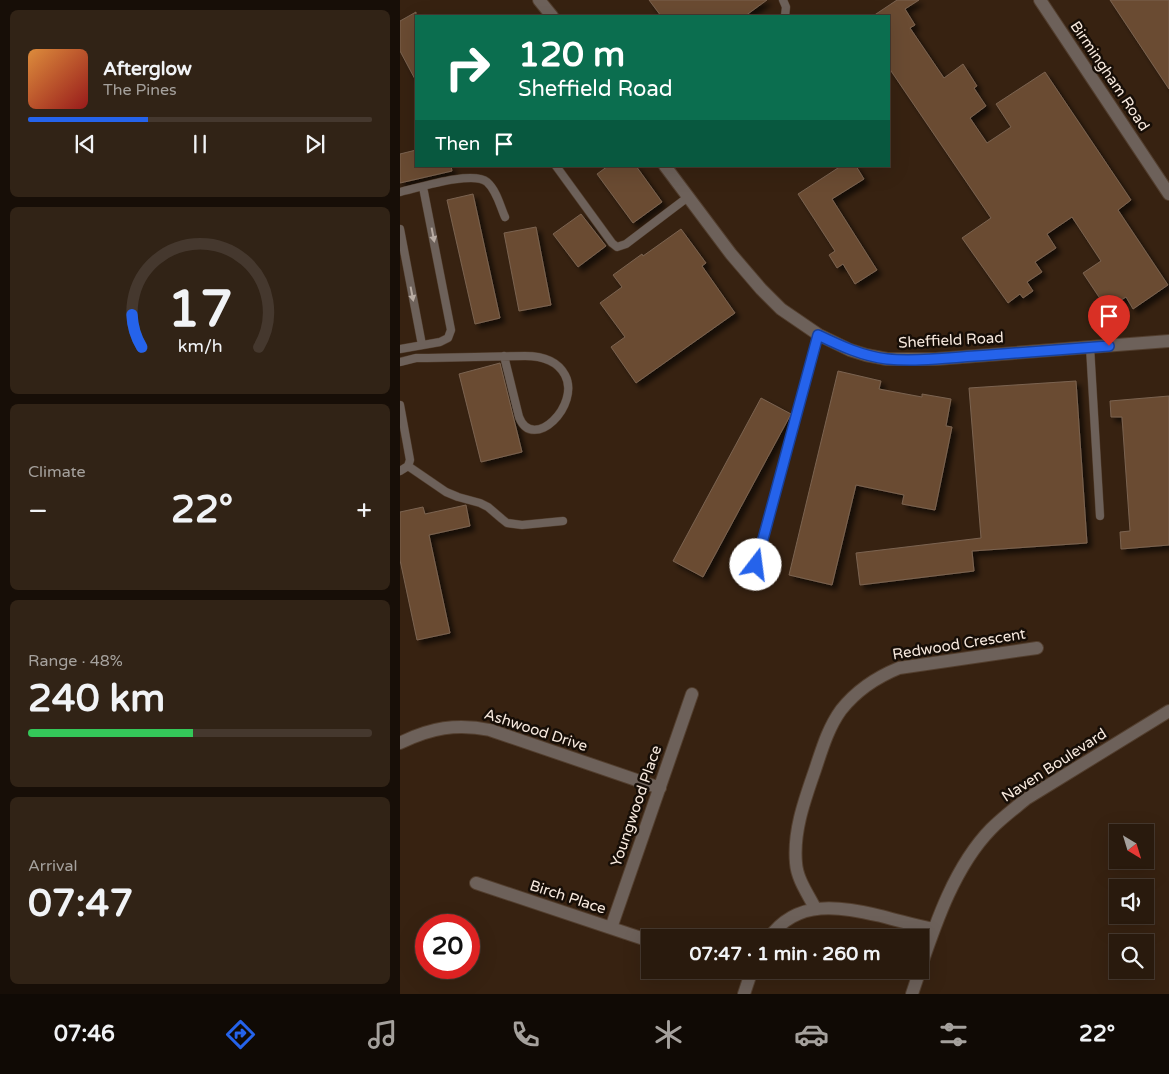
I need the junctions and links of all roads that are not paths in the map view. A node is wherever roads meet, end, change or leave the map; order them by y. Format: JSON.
{"nodes":[{"id":1,"x":539,"y":0,"type":"edge"},
{"id":2,"x":783,"y":0,"type":"edge"},
{"id":3,"x":1040,"y":0,"type":"edge"},
{"id":4,"x":551,"y":15,"type":"edge"},
{"id":5,"x":785,"y":15,"type":"edge"},
{"id":6,"x":557,"y":167,"type":"edge"},
{"id":7,"x":666,"y":167,"type":"edge"},
{"id":8,"x":423,"y":187,"type":"junction"},
{"id":9,"x":400,"y":192,"type":"edge"},
{"id":10,"x":1169,"y":194,"type":"edge"},
{"id":11,"x":688,"y":197,"type":"junction"},
{"id":12,"x":505,"y":217,"type":"dead end"},
{"id":13,"x":400,"y":228,"type":"edge"},
{"id":14,"x":818,"y":335,"type":"junction"},
{"id":15,"x":1169,"y":341,"type":"edge"},
{"id":16,"x":422,"y":345,"type":"junction"},
{"id":17,"x":1090,"y":347,"type":"junction"},
{"id":18,"x":400,"y":349,"type":"edge"},
{"id":19,"x":504,"y":356,"type":"junction"},
{"id":20,"x":400,"y":362,"type":"edge"},
{"id":21,"x":400,"y":405,"type":"edge"},
{"id":22,"x":409,"y":463,"type":"junction"},
{"id":23,"x":400,"y":472,"type":"edge"},
{"id":24,"x":1100,"y":516,"type":"dead end"},
{"id":25,"x":563,"y":521,"type":"dead end"},
{"id":26,"x":756,"y":565,"type":"dead end"},
{"id":27,"x":1037,"y":648,"type":"dead end"},
{"id":28,"x":692,"y":694,"type":"dead end"},
{"id":29,"x":1169,"y":711,"type":"edge"},
{"id":30,"x":400,"y":743,"type":"edge"},
{"id":31,"x":660,"y":788,"type":"junction"},
{"id":32,"x":476,"y":883,"type":"dead end"},
{"id":33,"x":815,"y":908,"type":"junction"},
{"id":34,"x":611,"y":928,"type":"junction"},
{"id":35,"x":777,"y":929,"type":"edge"},
{"id":36,"x":933,"y":929,"type":"junction"},
{"id":37,"x":641,"y":938,"type":"edge"},
{"id":38,"x":929,"y":942,"type":"edge"},
{"id":39,"x":749,"y":979,"type":"edge"},
{"id":40,"x":917,"y":979,"type":"edge"},
{"id":41,"x":744,"y":994,"type":"edge"},
{"id":42,"x":912,"y":994,"type":"edge"}],
"edges":[{"from":1,"to":4,"type":"street"},
{"from":2,"to":5,"type":"lane"},
{"from":3,"to":10,"type":"street","name":"Birmingham Road"},
{"from":6,"to":11,"type":"lane"},
{"from":7,"to":11,"type":"street","name":"Sheffield Road"},
{"from":8,"to":9,"type":"lane"},
{"from":8,"to":12,"type":"lane"},
{"from":8,"to":16,"type":"lane","one_way":true},
{"from":11,"to":14,"type":"street","name":"Sheffield Road"},
{"from":13,"to":16,"type":"lane","one_way":true},
{"from":14,"to":17,"type":"street","name":"Sheffield Road"},
{"from":14,"to":26,"type":"lane"},
{"from":15,"to":17,"type":"street","name":"Sheffield Road"},
{"from":16,"to":18,"type":"lane"},
{"from":17,"to":24,"type":"lane"},
{"from":19,"to":19,"type":"lane"},
{"from":19,"to":20,"type":"lane"},
{"from":21,"to":22,"type":"lane"},
{"from":22,"to":23,"type":"lane"},
{"from":22,"to":25,"type":"lane"},
{"from":27,"to":33,"type":"street","name":"Redwood Crescent"},
{"from":28,"to":31,"type":"street","name":"Youngwood Place"},
{"from":29,"to":36,"type":"street","name":"Naven Boulevard"},
{"from":30,"to":31,"type":"street","name":"Ashwood Drive"},
{"from":31,"to":34,"type":"street","name":"Youngwood Place"},
{"from":32,"to":34,"type":"street","name":"Birch Place"},
{"from":33,"to":35,"type":"street"},
{"from":33,"to":36,"type":"street"},
{"from":34,"to":37,"type":"street","name":"Birch Place"},
{"from":36,"to":38,"type":"street","name":"Naven Boulevard"},
{"from":39,"to":41,"type":"street"},
{"from":40,"to":42,"type":"street","name":"Naven Boulevard"}]}
